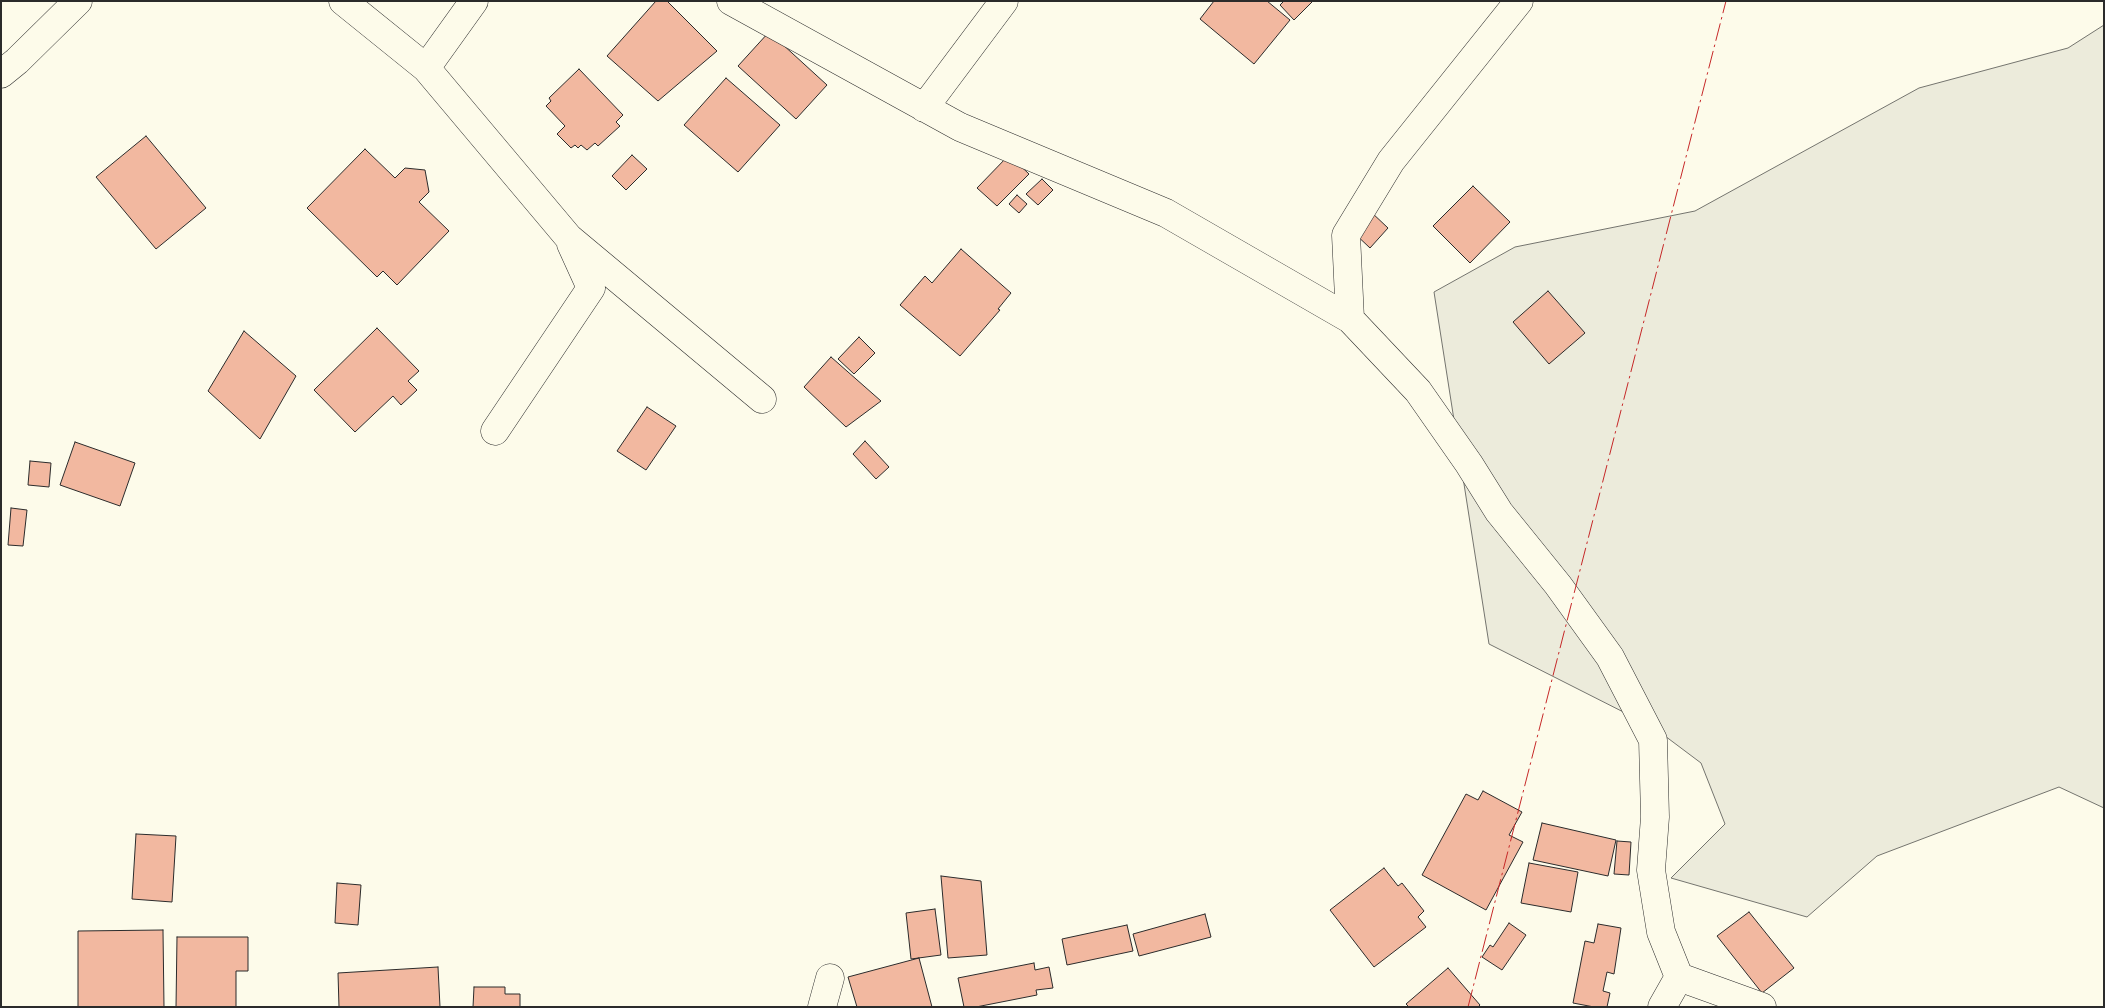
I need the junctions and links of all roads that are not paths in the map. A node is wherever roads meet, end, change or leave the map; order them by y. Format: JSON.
{"nodes":[{"id":1,"x":78,"y":1,"type":"edge"},
{"id":2,"x":343,"y":1,"type":"edge"},
{"id":3,"x":474,"y":1,"type":"edge"},
{"id":4,"x":731,"y":1,"type":"edge"},
{"id":5,"x":1004,"y":1,"type":"edge"},
{"id":6,"x":1519,"y":1,"type":"edge"},
{"id":7,"x":426,"y":68,"type":"junction"},
{"id":8,"x":1,"y":74,"type":"edge"},
{"id":9,"x":924,"y":108,"type":"junction"},
{"id":10,"x":569,"y":238,"type":"junction"},
{"id":11,"x":1350,"y":318,"type":"junction"},
{"id":12,"x":762,"y":399,"type":"dead end"},
{"id":13,"x":495,"y":431,"type":"dead end"},
{"id":14,"x":1679,"y":977,"type":"junction"},
{"id":15,"x":830,"y":978,"type":"dead end"},
{"id":16,"x":822,"y":1007,"type":"edge"},
{"id":17,"x":1662,"y":1007,"type":"edge"},
{"id":18,"x":1762,"y":1007,"type":"edge"}],
"edges":[{"from":1,"to":8,"type":"street"},
{"from":2,"to":7,"type":"street"},
{"from":3,"to":7,"type":"street"},
{"from":4,"to":9,"type":"street"},
{"from":5,"to":9,"type":"street"},
{"from":6,"to":11,"type":"street"},
{"from":7,"to":10,"type":"street"},
{"from":9,"to":11,"type":"street"},
{"from":10,"to":12,"type":"street"},
{"from":10,"to":13,"type":"street"},
{"from":11,"to":14,"type":"street"},
{"from":14,"to":17,"type":"street"},
{"from":14,"to":18,"type":"street"},
{"from":15,"to":16,"type":"street"}]}
